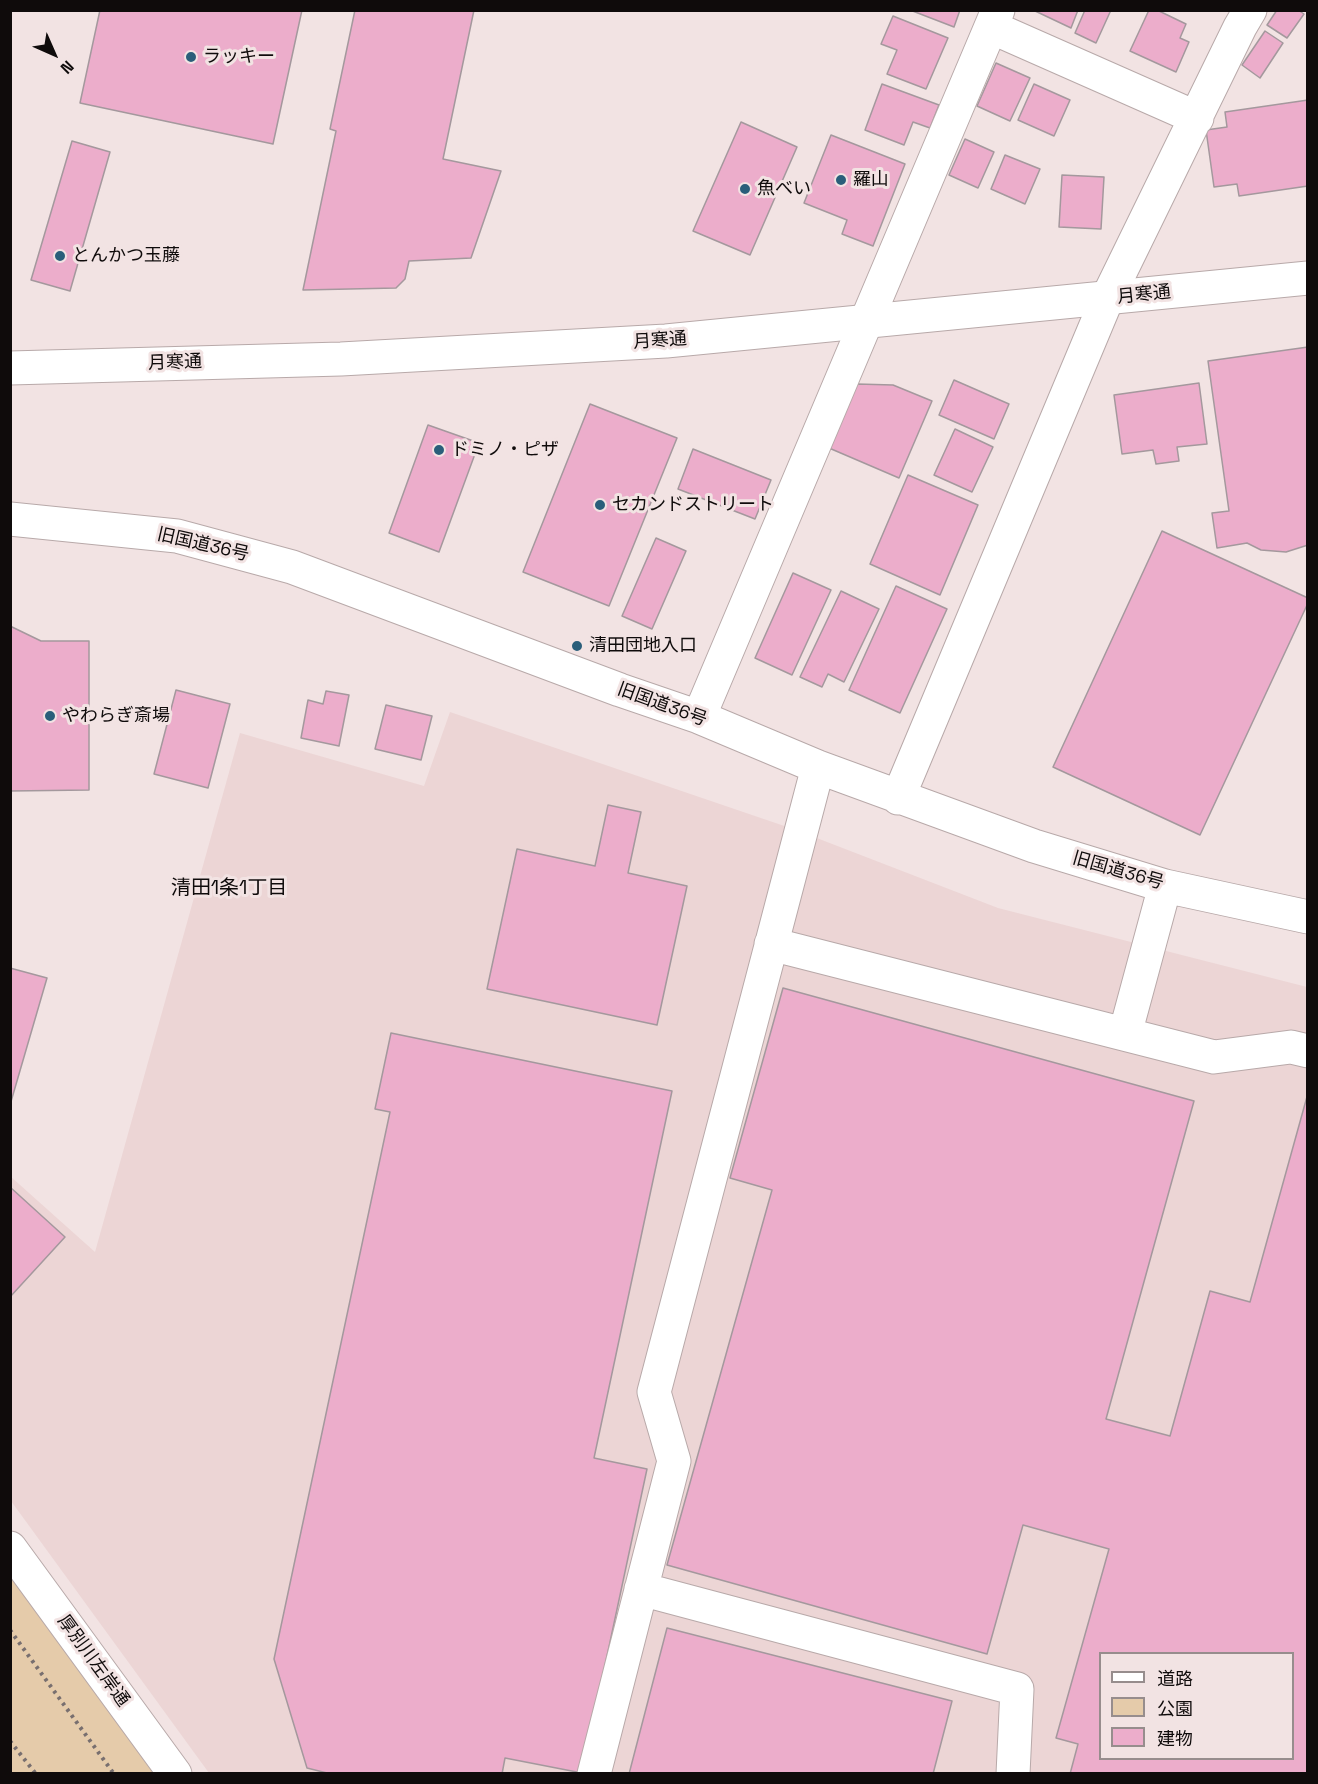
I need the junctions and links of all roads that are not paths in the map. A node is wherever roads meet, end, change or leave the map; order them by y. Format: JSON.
{"nodes":[{"id":1,"x":1240,"y":16,"type":"edge"},
{"id":2,"x":995,"y":19,"type":"edge"},
{"id":3,"x":1197,"y":118,"type":"junction"},
{"id":4,"x":1308,"y":278,"type":"edge"},
{"id":5,"x":1107,"y":299,"type":"junction"},
{"id":6,"x":864,"y":322,"type":"junction"},
{"id":7,"x":10,"y":368,"type":"edge"},
{"id":8,"x":10,"y":519,"type":"edge"},
{"id":9,"x":699,"y":717,"type":"junction"},
{"id":10,"x":818,"y":767,"type":"junction"},
{"id":11,"x":898,"y":798,"type":"junction"},
{"id":12,"x":1165,"y":886,"type":"junction"},
{"id":13,"x":1308,"y":917,"type":"edge"},
{"id":14,"x":771,"y":944,"type":"junction"},
{"id":15,"x":1125,"y":1034,"type":"junction"},
{"id":16,"x":1308,"y":1052,"type":"edge"},
{"id":17,"x":10,"y":1548,"type":"edge"},
{"id":18,"x":641,"y":1589,"type":"junction"},
{"id":19,"x":175,"y":1773,"type":"edge"},
{"id":20,"x":594,"y":1773,"type":"edge"},
{"id":21,"x":1013,"y":1773,"type":"edge"}],
"edges":[{"from":1,"to":3,"type":"main road"},
{"from":2,"to":3,"type":"main road"},
{"from":2,"to":6,"type":"main road"},
{"from":3,"to":5,"type":"main road"},
{"from":4,"to":5,"type":"main road","name":"月寒通"},
{"from":5,"to":6,"type":"main road","name":"月寒通"},
{"from":5,"to":11,"type":"main road"},
{"from":6,"to":7,"type":"main road","name":"月寒通"},
{"from":6,"to":9,"type":"main road"},
{"from":8,"to":9,"type":"main road","name":"旧国道36号"},
{"from":9,"to":10,"type":"main road","name":"旧国道36号"},
{"from":10,"to":11,"type":"main road","name":"旧国道36号"},
{"from":10,"to":14,"type":"main road"},
{"from":11,"to":12,"type":"main road","name":"旧国道36号"},
{"from":12,"to":13,"type":"main road","name":"旧国道36号"},
{"from":12,"to":15,"type":"main road"},
{"from":14,"to":15,"type":"main road"},
{"from":14,"to":18,"type":"main road"},
{"from":15,"to":16,"type":"main road"},
{"from":17,"to":19,"type":"main road","name":"厚別川左岸通"},
{"from":18,"to":20,"type":"main road"},
{"from":18,"to":21,"type":"main road"}]}
